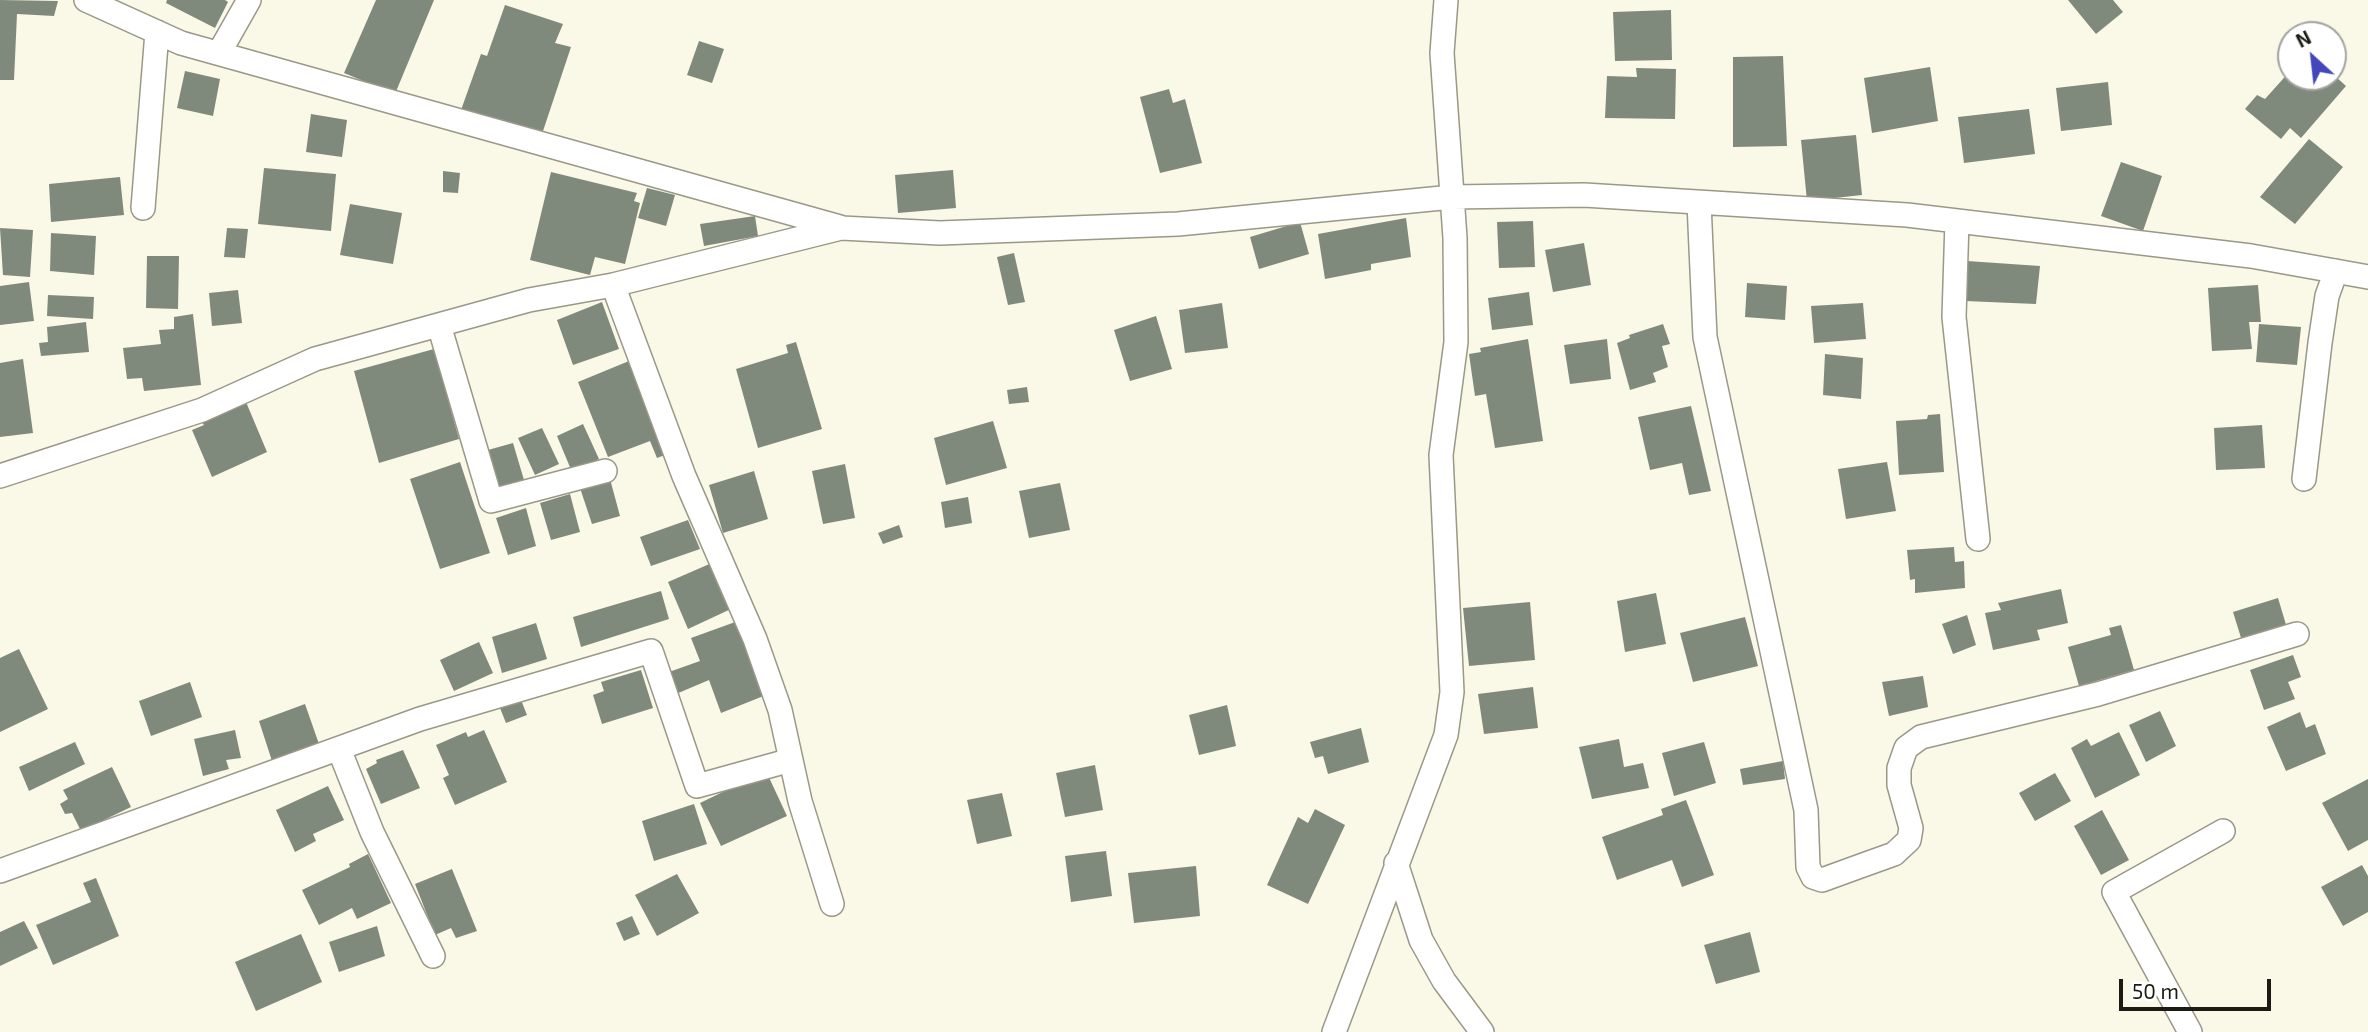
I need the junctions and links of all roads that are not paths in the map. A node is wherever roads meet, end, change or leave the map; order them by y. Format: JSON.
{"nodes":[{"id":1,"x":86,"y":0,"type":"edge"},
{"id":2,"x":249,"y":0,"type":"edge"},
{"id":3,"x":1446,"y":0,"type":"edge"},
{"id":4,"x":157,"y":32,"type":"junction"},
{"id":5,"x":219,"y":54,"type":"junction"},
{"id":6,"x":1452,"y":197,"type":"junction"},
{"id":7,"x":1699,"y":203,"type":"junction"},
{"id":8,"x":143,"y":208,"type":"dead end"},
{"id":9,"x":1956,"y":221,"type":"junction"},
{"id":10,"x":841,"y":228,"type":"junction"},
{"id":11,"x":2336,"y":271,"type":"junction"},
{"id":12,"x":2368,"y":277,"type":"edge"},
{"id":13,"x":613,"y":285,"type":"junction"},
{"id":14,"x":439,"y":325,"type":"junction"},
{"id":15,"x":605,"y":471,"type":"dead end"},
{"id":16,"x":0,"y":477,"type":"edge"},
{"id":17,"x":2304,"y":479,"type":"dead end"},
{"id":18,"x":1978,"y":539,"type":"dead end"},
{"id":19,"x":2297,"y":634,"type":"dead end"},
{"id":20,"x":339,"y":749,"type":"junction"},
{"id":21,"x":791,"y":760,"type":"junction"},
{"id":22,"x":2223,"y":831,"type":"dead end"},
{"id":23,"x":1396,"y":863,"type":"junction"},
{"id":24,"x":0,"y":871,"type":"edge"},
{"id":25,"x":832,"y":904,"type":"dead end"},
{"id":26,"x":433,"y":956,"type":"dead end"},
{"id":27,"x":1334,"y":1032,"type":"edge"},
{"id":28,"x":1482,"y":1032,"type":"edge"},
{"id":29,"x":2190,"y":1032,"type":"edge"}],
"edges":[{"from":1,"to":4,"type":"street"},
{"from":2,"to":5,"type":"street"},
{"from":3,"to":6,"type":"street"},
{"from":4,"to":5,"type":"street"},
{"from":4,"to":8,"type":"street"},
{"from":5,"to":10,"type":"street"},
{"from":6,"to":7,"type":"street"},
{"from":6,"to":10,"type":"street"},
{"from":6,"to":23,"type":"street"},
{"from":7,"to":9,"type":"street"},
{"from":7,"to":19,"type":"street"},
{"from":9,"to":11,"type":"street"},
{"from":9,"to":18,"type":"street"},
{"from":10,"to":13,"type":"street"},
{"from":11,"to":12,"type":"street"},
{"from":11,"to":17,"type":"street"},
{"from":13,"to":14,"type":"street"},
{"from":13,"to":21,"type":"street"},
{"from":14,"to":15,"type":"street"},
{"from":14,"to":16,"type":"street"},
{"from":20,"to":21,"type":"street"},
{"from":20,"to":24,"type":"street"},
{"from":20,"to":26,"type":"street"},
{"from":21,"to":25,"type":"street"},
{"from":22,"to":29,"type":"street"},
{"from":23,"to":27,"type":"street"},
{"from":23,"to":28,"type":"street"}]}
